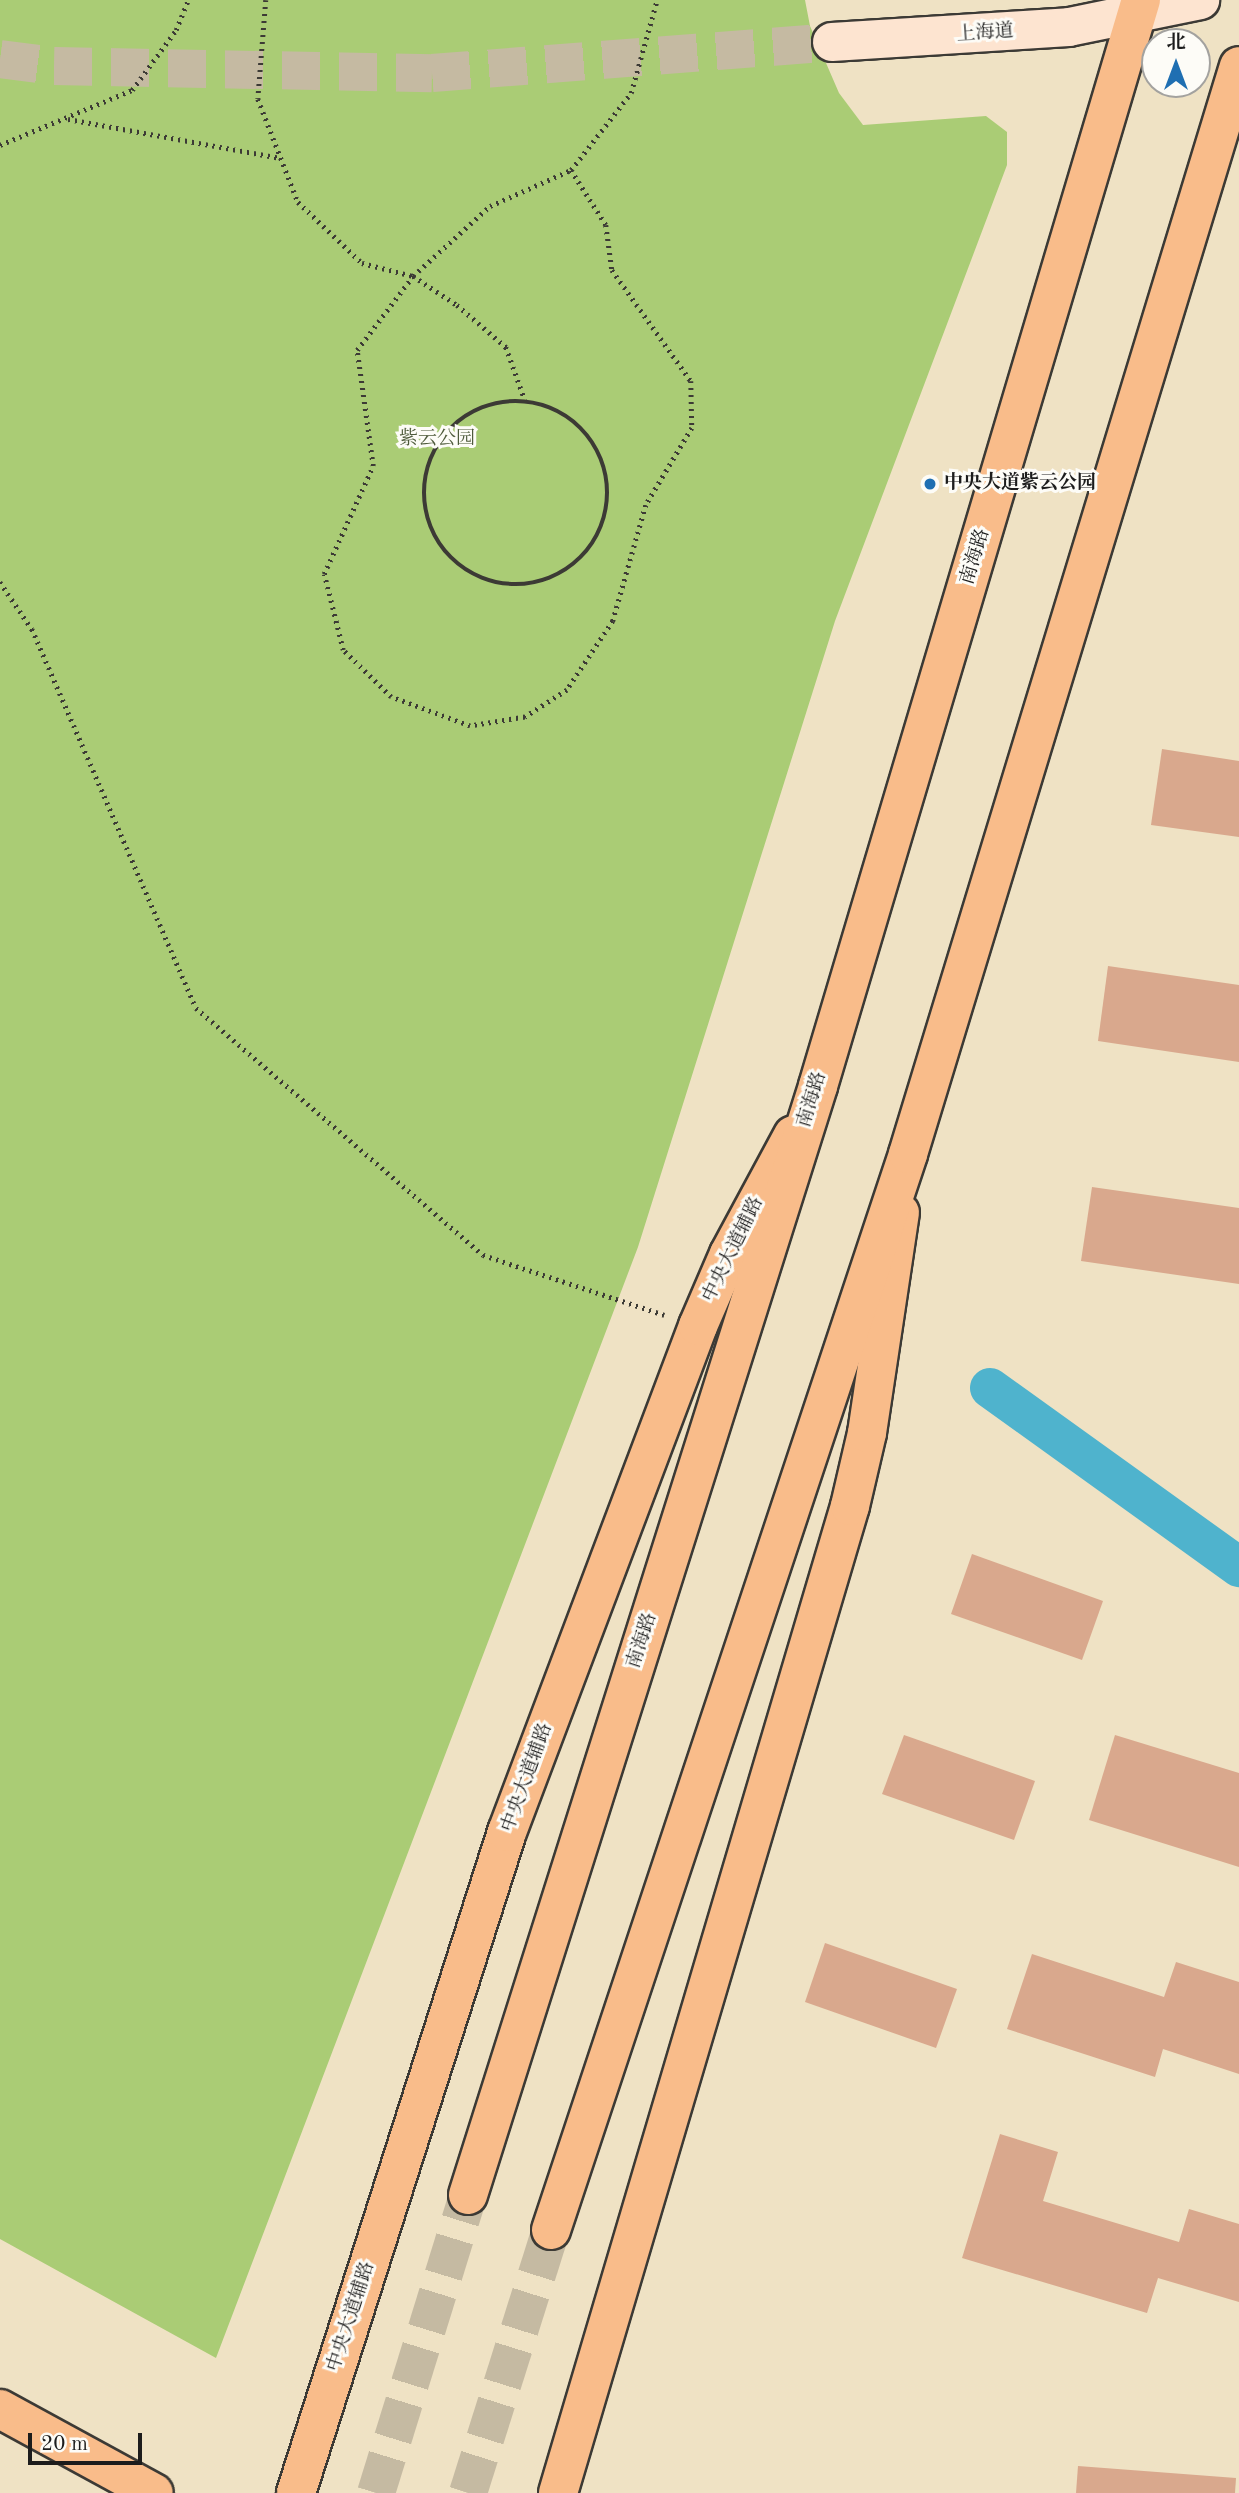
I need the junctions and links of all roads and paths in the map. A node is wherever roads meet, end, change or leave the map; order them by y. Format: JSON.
{"nodes":[{"id":1,"x":188,"y":0,"type":"edge"},
{"id":2,"x":266,"y":0,"type":"edge"},
{"id":3,"x":657,"y":0,"type":"edge"},
{"id":4,"x":1200,"y":0,"type":"edge"},
{"id":5,"x":1139,"y":7,"type":"edge"},
{"id":6,"x":832,"y":42,"type":"tunnel mouth"},
{"id":7,"x":1239,"y":66,"type":"edge"},
{"id":8,"x":67,"y":119,"type":"junction"},
{"id":9,"x":0,"y":145,"type":"edge"},
{"id":10,"x":280,"y":159,"type":"junction"},
{"id":11,"x":572,"y":170,"type":"junction"},
{"id":12,"x":414,"y":276,"type":"junction"},
{"id":13,"x":525,"y":401,"type":"junction"},
{"id":14,"x":0,"y":582,"type":"edge"},
{"id":15,"x":818,"y":1086,"type":"junction"},
{"id":16,"x":908,"y":1154,"type":"junction"},
{"id":17,"x":698,"y":1326,"type":"junction"},
{"id":18,"x":468,"y":2195,"type":"tunnel mouth"},
{"id":19,"x":551,"y":2230,"type":"tunnel mouth"},
{"id":20,"x":0,"y":2409,"type":"edge"},
{"id":21,"x":154,"y":2493,"type":"edge"},
{"id":22,"x":296,"y":2493,"type":"edge"},
{"id":23,"x":558,"y":2493,"type":"edge"}],
"edges":[{"from":1,"to":8,"type":"path"},
{"from":2,"to":10,"type":"path"},
{"from":3,"to":11,"type":"path"},
{"from":4,"to":5,"type":"street","name":"上海道"},
{"from":5,"to":6,"type":"street","name":"上海道"},
{"from":5,"to":15,"type":"main road","name":"南海路"},
{"from":7,"to":16,"type":"main road"},
{"from":8,"to":9,"type":"path"},
{"from":8,"to":10,"type":"path"},
{"from":10,"to":12,"type":"path"},
{"from":11,"to":12,"type":"path"},
{"from":11,"to":12,"type":"path"},
{"from":12,"to":13,"type":"path"},
{"from":13,"to":13,"type":"path"},
{"from":14,"to":17,"type":"path"},
{"from":15,"to":17,"type":"main road","name":"中央大道辅路"},
{"from":15,"to":18,"type":"main road","name":"南海路"},
{"from":16,"to":19,"type":"main road"},
{"from":16,"to":23,"type":"main road"},
{"from":17,"to":22,"type":"main road","name":"中央大道辅路"},
{"from":20,"to":21,"type":"main road"}]}
